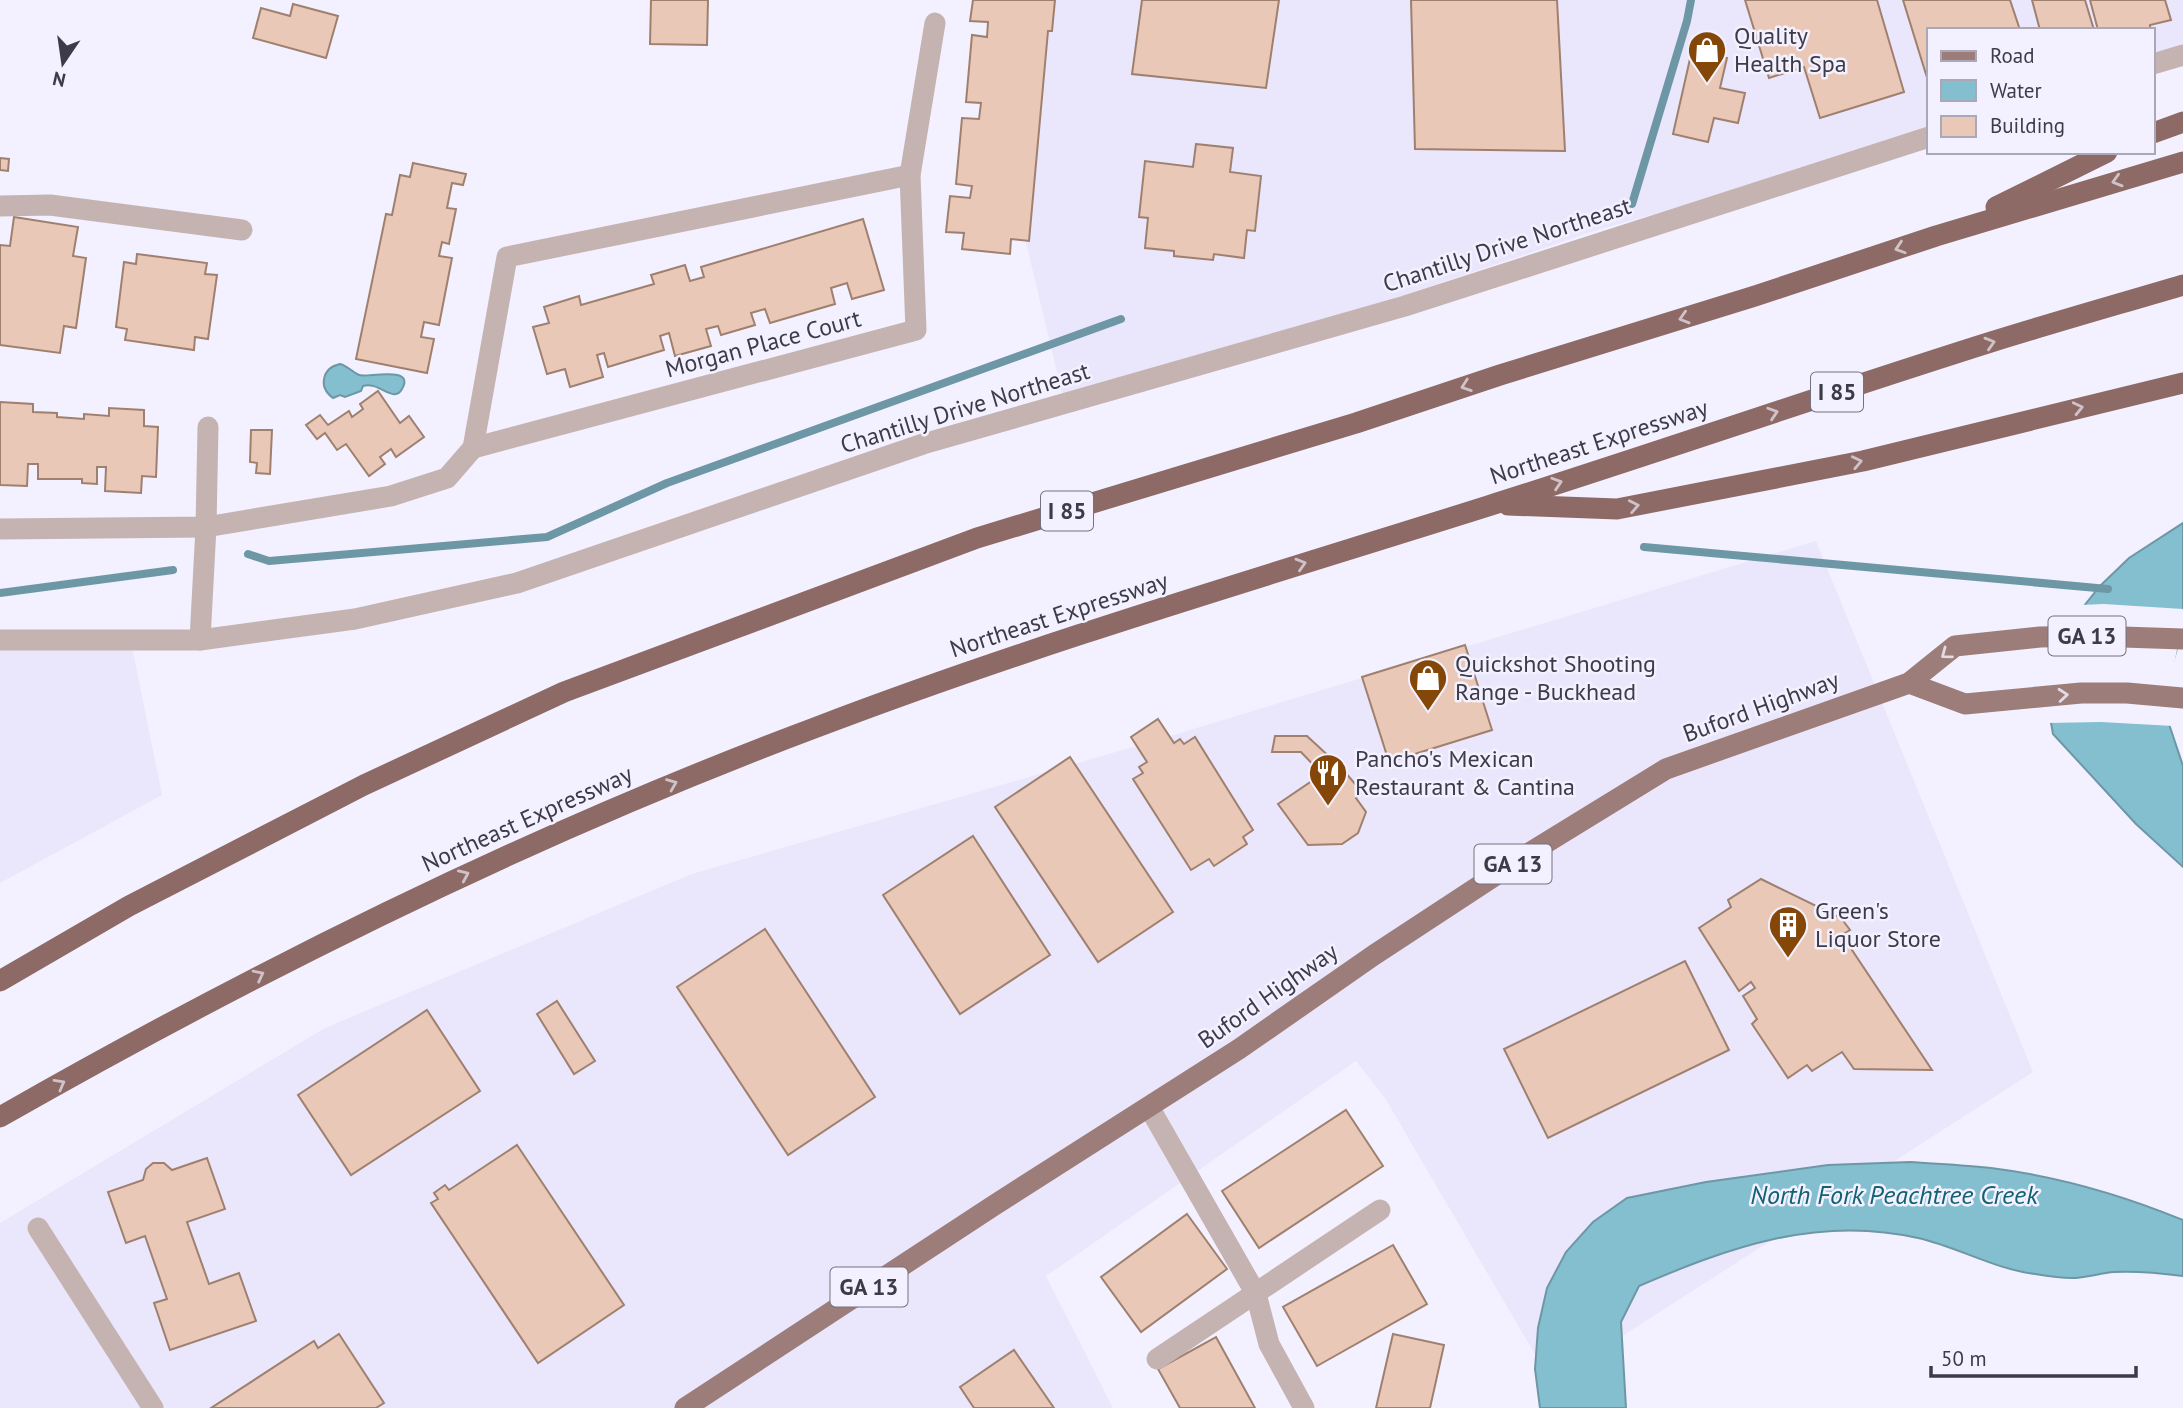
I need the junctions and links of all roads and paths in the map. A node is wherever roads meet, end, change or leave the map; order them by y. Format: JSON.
{"nodes":[{"id":1,"x":935,"y":23,"type":"dead end"},
{"id":2,"x":2183,"y":55,"type":"edge"},
{"id":3,"x":2155,"y":63,"type":"edge"},
{"id":4,"x":2183,"y":122,"type":"edge"},
{"id":5,"x":2155,"y":132,"type":"edge"},
{"id":6,"x":1927,"y":138,"type":"edge"},
{"id":7,"x":2103,"y":154,"type":"edge"},
{"id":8,"x":2183,"y":162,"type":"edge"},
{"id":9,"x":910,"y":175,"type":"junction"},
{"id":10,"x":0,"y":206,"type":"edge"},
{"id":11,"x":242,"y":230,"type":"dead end"},
{"id":12,"x":1936,"y":236,"type":"junction"},
{"id":13,"x":2183,"y":285,"type":"edge"},
{"id":14,"x":2183,"y":383,"type":"edge"},
{"id":15,"x":208,"y":427,"type":"dead end"},
{"id":16,"x":473,"y":448,"type":"junction"},
{"id":17,"x":1492,"y":505,"type":"junction"},
{"id":18,"x":206,"y":527,"type":"junction"},
{"id":19,"x":0,"y":528,"type":"edge"},
{"id":20,"x":2183,"y":639,"type":"edge"},
{"id":21,"x":0,"y":640,"type":"edge"},
{"id":22,"x":200,"y":640,"type":"junction"},
{"id":23,"x":1909,"y":683,"type":"junction"},
{"id":24,"x":2183,"y":698,"type":"edge"},
{"id":25,"x":0,"y":981,"type":"edge"},
{"id":26,"x":1149,"y":1107,"type":"junction"},
{"id":27,"x":0,"y":1117,"type":"edge"},
{"id":28,"x":1380,"y":1210,"type":"dead end"},
{"id":29,"x":38,"y":1228,"type":"dead end"},
{"id":30,"x":1256,"y":1294,"type":"junction"},
{"id":31,"x":1157,"y":1359,"type":"dead end"},
{"id":32,"x":153,"y":1408,"type":"edge"},
{"id":33,"x":685,"y":1408,"type":"edge"},
{"id":34,"x":1304,"y":1408,"type":"edge"}],
"edges":[{"from":1,"to":9,"type":"street","name":"Morgan Place Court"},
{"from":2,"to":3,"type":"street"},
{"from":4,"to":5,"type":"highway"},
{"from":6,"to":22,"type":"street","name":"Chantilly Drive Northeast"},
{"from":7,"to":12,"type":"highway"},
{"from":8,"to":12,"type":"highway","number":"I 85","one_way":true},
{"from":9,"to":16,"type":"street"},
{"from":9,"to":16,"type":"street","name":"Morgan Place Court"},
{"from":10,"to":11,"type":"street"},
{"from":12,"to":25,"type":"highway","number":"I 85","one_way":true},
{"from":17,"to":13,"type":"highway","name":"Northeast Expressway","number":"I 85","one_way":true},
{"from":17,"to":14,"type":"highway","one_way":true},
{"from":15,"to":18,"type":"street"},
{"from":16,"to":18,"type":"street"},
{"from":27,"to":17,"type":"highway","name":"Northeast Expressway","number":"I 85","one_way":true},
{"from":18,"to":19,"type":"street"},
{"from":18,"to":22,"type":"street"},
{"from":20,"to":23,"type":"main road","name":"Buford Highway","number":"GA 13","one_way":true},
{"from":21,"to":22,"type":"street","name":"Chantilly Drive Northeast"},
{"from":23,"to":24,"type":"main road","one_way":true},
{"from":23,"to":26,"type":"main road","name":"Buford Highway","number":"GA 13"},
{"from":26,"to":30,"type":"street"},
{"from":26,"to":33,"type":"main road","name":"Buford Highway","number":"GA 13"},
{"from":28,"to":30,"type":"street"},
{"from":29,"to":32,"type":"street"},
{"from":30,"to":31,"type":"street"},
{"from":30,"to":34,"type":"street"}]}
